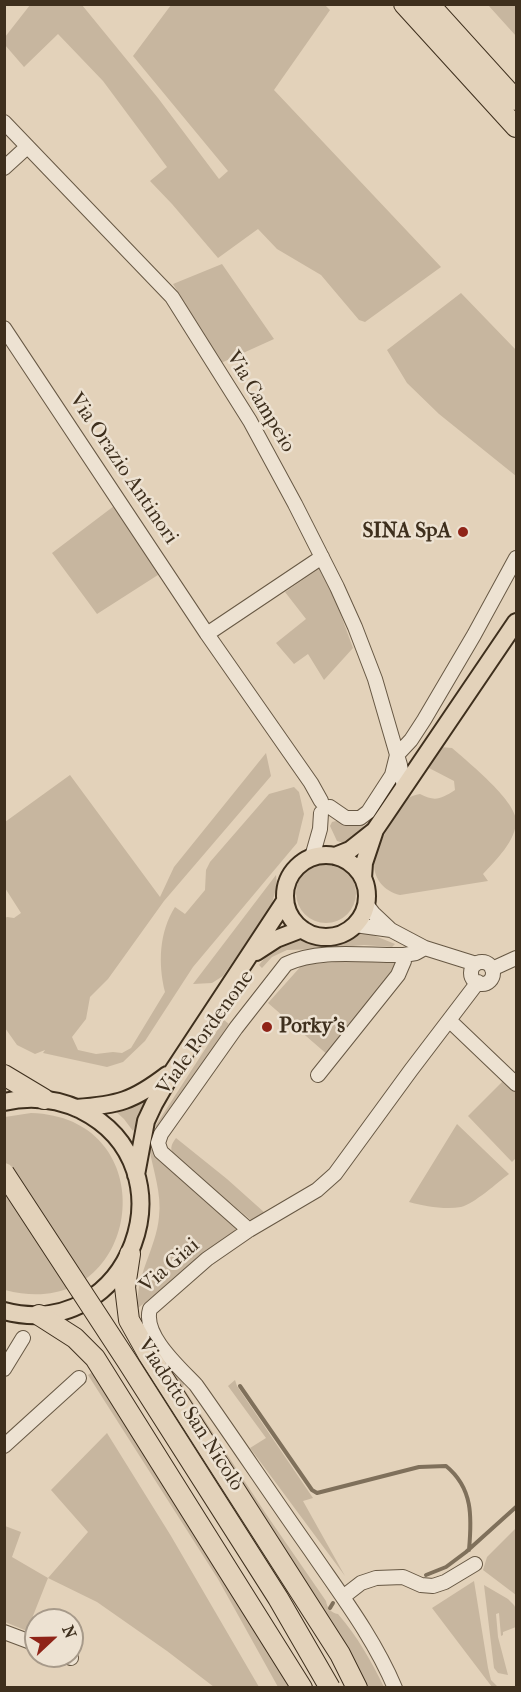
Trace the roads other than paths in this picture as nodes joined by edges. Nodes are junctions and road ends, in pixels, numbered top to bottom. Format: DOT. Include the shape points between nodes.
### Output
graph roads {
  1 [pos="404,4"];
  2 [pos="429,4"];
  3 [pos="516,100"];
  4 [pos="4,122"];
  5 [pos="516,127"];
  6 [pos="27,147"];
  7 [pos="4,168"];
  8 [pos="4,328"];
  9 [pos="322,556"];
  10 [pos="516,558"];
  11 [pos="516,622"];
  12 [pos="207,634"];
  13 [pos="405,763"];
  14 [pos="324,807"];
  15 [pos="375,830"];
  16 [pos="335,856"];
  17 [pos="312,857"];
  18 [pos="363,878"];
  19 [pos="285,901"];
  20 [pos="366,904"];
  21 [pos="355,925"];
  22 [pos="302,929"];
  23 [pos="391,930"];
  24 [pos="425,948"];
  25 [pos="404,955"];
  26 [pos="250,956"];
  27 [pos="516,958"];
  28 [pos="476,964"];
  29 [pos="492,969"];
  30 [pos="478,982"];
  31 [pos="450,1021"];
  32 [pos="173,1071"];
  33 [pos="4,1075"];
  34 [pos="318,1075"];
  35 [pos="516,1084"];
  36 [pos="44,1099"];
  37 [pos="4,1102"];
  38 [pos="76,1108"];
  39 [pos="4,1173"];
  40 [pos="136,1176"];
  41 [pos="249,1230"];
  42 [pos="130,1254"];
  43 [pos="4,1311"];
  44 [pos="39,1315"];
  45 [pos="23,1338"];
  46 [pos="4,1369"];
  47 [pos="79,1378"];
  48 [pos="4,1446"];
  49 [pos="475,1564"];
  50 [pos="343,1597"];
  51 [pos="4,1632"];
  52 [pos="24,1640"];
  53 [pos="302,1688"];
  54 [pos="330,1688"];
  55 [pos="357,1688"];
  56 [pos="394,1688"];
  1 -- 5 [label="highway"];
  2 -- 3 [label="highway"];
  4 -- 6 [label="street, Via Campeio"];
  6 -- 7 [label="street"];
  6 -- 9 [label="street, Via Campeio" via="172,297 250,421"];
  8 -- 12 [label="street, Via Orazio Antinori"];
  9 -- 12 [label="street"];
  9 -- 13 [label="street, Via Campeio" via="355,627"];
  10 -- 13 [label="street" via="411,740"];
  11 -- 13 [label="main road"];
  12 -- 14 [label="street, Via Orazio Antinori"];
  13 -- 14 [label="street" via="364,816 346,818"];
  13 -- 15 [label="main road" via="404,787"];
  14 -- 17 [label="street"];
  15 -- 16 [label="main road"];
  15 -- 18 [label="main road"];
  16 -- 17 [label="main road"];
  16 -- 18 [label="main road" via="351,863"];
  17 -- 19 [label="main road, Viale Pordenone" via="291,874"];
  18 -- 20 [label="main road"];
  19 -- 22 [label="main road" via="292,919"];
  19 -- 26 [label="main road, Viale Pordenone"];
  20 -- 21 [label="main road"];
  20 -- 23 [label="street"];
  21 -- 22 [label="main road" via="329,937"];
  21 -- 23 [label="street"];
  22 -- 26 [label="main road, Viale Pordenone" via="276,939"];
  23 -- 24 [label="street"];
  24 -- 25 [label="street, Viale Pordenone"];
  24 -- 28 [label="street"];
  25 -- 34 [label="street" via="398,975"];
  25 -- 41 [label="street, Viale Pordenone" via="324,955 297,958 286,964 161,1134 161,1152"];
  26 -- 32 [label="main road, Viale Pordenone"];
  27 -- 29 [label="street"];
  28 -- 29 [label="street" via="485,962"];
  28 -- 30 [label="street" via="472,974"];
  29 -- 30 [label="street" via="491,979"];
  30 -- 31 [label="street, Via Giai"];
  31 -- 35 [label="street"];
  31 -- 41 [label="street, Via Giai" via="335,1174 299,1202"];
  32 -- 38 [label="main road, Viale Pordenone" via="123,1102"];
  32 -- 40 [label="main road, Viale Pordenone" via="146,1121"];
  33 -- 36 [label="highway"];
  36 -- 37 [label="main road, Viale Pordenone"];
  36 -- 38 [label="main road, Viale Pordenone"];
  38 -- 40 [label="main road, Viale Pordenone" via="113,1135"];
  39 -- 54 [label="highway, Viadotto San Nicolò, bridge" via="278,1598"];
  40 -- 42 [label="main road, Viale Pordenone" via="140,1212"];
  41 -- 50 [label="street, Via Giai" via="207,1259 150,1309 149,1322 162,1348 196,1385"];
  42 -- 44 [label="main road, Viale Pordenone" via="93,1297 68,1309"];
  42 -- 55 [label="highway" via="125,1287 129,1320 340,1654"];
  43 -- 44 [label="main road, Viale Pordenone"];
  44 -- 53 [label="highway" via="75,1338 95,1358"];
  45 -- 46 [label="street"];
  47 -- 48 [label="street"];
  49 -- 50 [label="street" via="433,1586 403,1577 376,1578 361,1583"];
  50 -- 56 [label="street, Via Giai"];
  51 -- 52 [label="street"];
}
